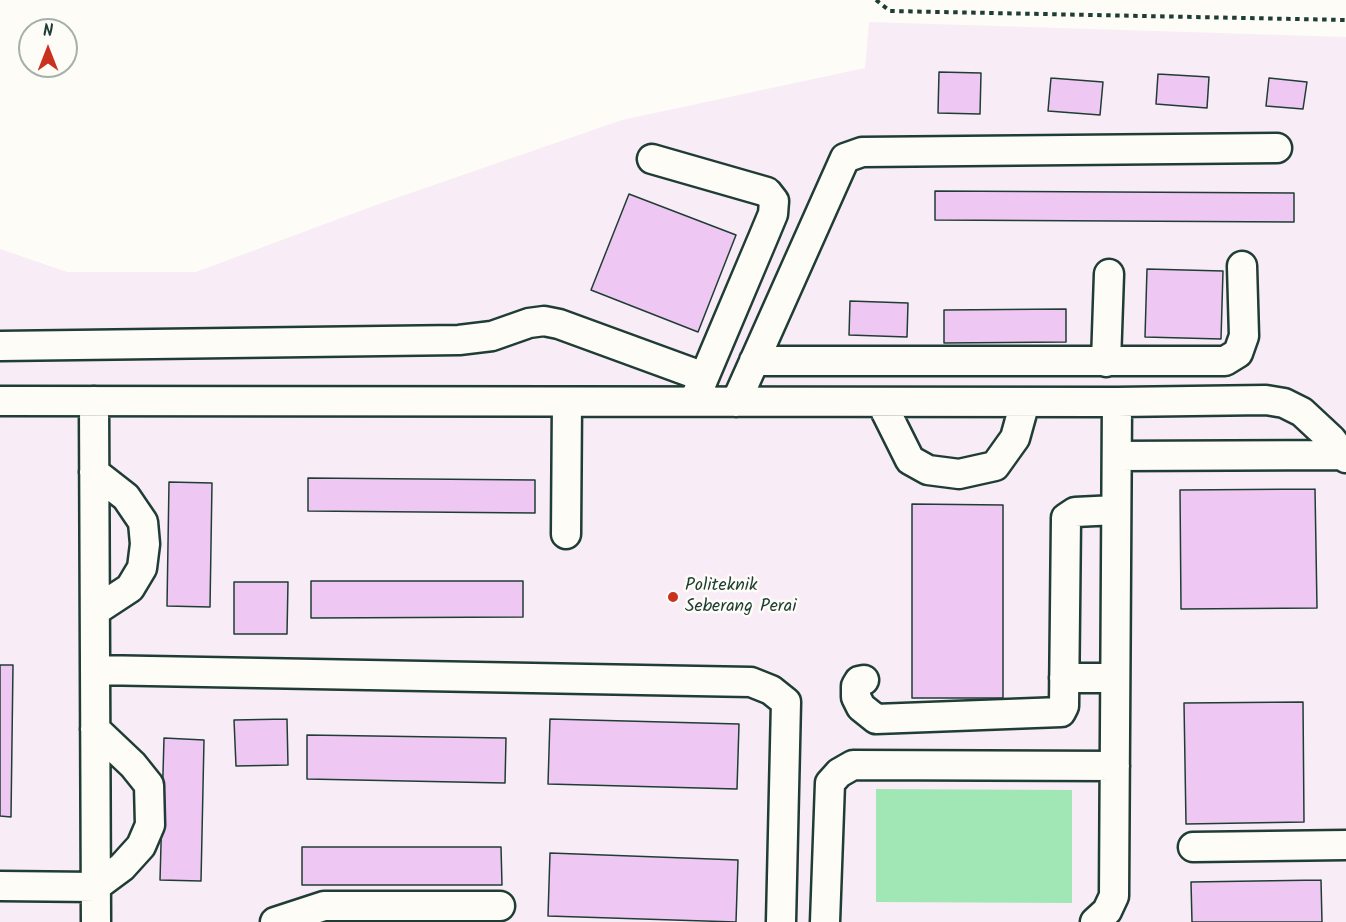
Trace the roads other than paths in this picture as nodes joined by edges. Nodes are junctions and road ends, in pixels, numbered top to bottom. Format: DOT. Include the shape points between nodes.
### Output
graph roads {
  1 [pos="1277,148"];
  2 [pos="652,159"];
  3 [pos="1242,266"];
  4 [pos="1109,274"];
  5 [pos="0,346"];
  6 [pos="754,362"];
  7 [pos="1106,362"];
  8 [pos="699,389"];
  9 [pos="0,401"];
  10 [pos="94,401"];
  11 [pos="567,402"];
  12 [pos="736,402"];
  13 [pos="881,402"];
  14 [pos="1025,402"];
  15 [pos="1117,402"];
  16 [pos="1117,456"];
  17 [pos="1346,457"];
  18 [pos="94,472"];
  19 [pos="1116,510"];
  20 [pos="566,534"];
  21 [pos="95,611"];
  22 [pos="95,670"];
  23 [pos="1064,678"];
  24 [pos="1115,678"];
  25 [pos="864,680"];
  26 [pos="95,729"];
  27 [pos="1115,766"];
  28 [pos="1346,844"];
  29 [pos="1193,847"];
  30 [pos="0,886"];
  31 [pos="95,887"];
  32 [pos="500,906"];
  33 [pos="96,922"];
  34 [pos="275,922"];
  35 [pos="781,922"];
  36 [pos="825,922"];
  37 [pos="1095,922"];
  1 -- 6 [label="street" via="862,152 845,158"];
  2 -- 8 [label="street" via="767,192 774,201 773,214"];
  3 -- 7 [label="street" via="1244,336 1238,353 1226,361"];
  4 -- 7 [label="street"];
  5 -- 8 [label="street" via="459,340 492,336 544,321 559,324"];
  6 -- 7 [label="street"];
  6 -- 12 [label="street"];
  8 -- 11 [label="street"];
  8 -- 12 [label="street"];
  9 -- 10 [label="street"];
  10 -- 11 [label="street"];
  10 -- 18 [label="street"];
  11 -- 20 [label="street"];
  12 -- 13 [label="street"];
  13 -- 14 [label="street"];
  13 -- 14 [label="street" via="910,460 928,470 959,474 995,466 1015,438"];
  14 -- 15 [label="street"];
  15 -- 16 [label="street"];
  15 -- 17 [label="street" via="1284,403 1302,412"];
  16 -- 17 [label="street"];
  16 -- 19 [label="street"];
  18 -- 21 [label="street"];
  18 -- 21 [label="street" via="126,496 143,522 145,544 142,568 130,588"];
  19 -- 23 [label="street" via="1075,512 1066,518"];
  19 -- 24 [label="street"];
  21 -- 22 [label="street"];
  22 -- 26 [label="street"];
  22 -- 35 [label="street" via="751,682 786,702"];
  23 -- 24 [label="street"];
  23 -- 25 [label="street" via="1064,706 1056,715 876,719 861,707 856,697 856,686"];
  24 -- 27 [label="street"];
  26 -- 31 [label="street"];
  26 -- 31 [label="street" via="149,785 150,825 141,846 122,867"];
  27 -- 36 [label="street" via="854,765 830,783"];
  27 -- 37 [label="street" via="1114,896 1107,911"];
  28 -- 29 [label="street"];
  30 -- 31 [label="street"];
  31 -- 33 [label="street"];
  32 -- 34 [label="street" via="324,906"];
}
